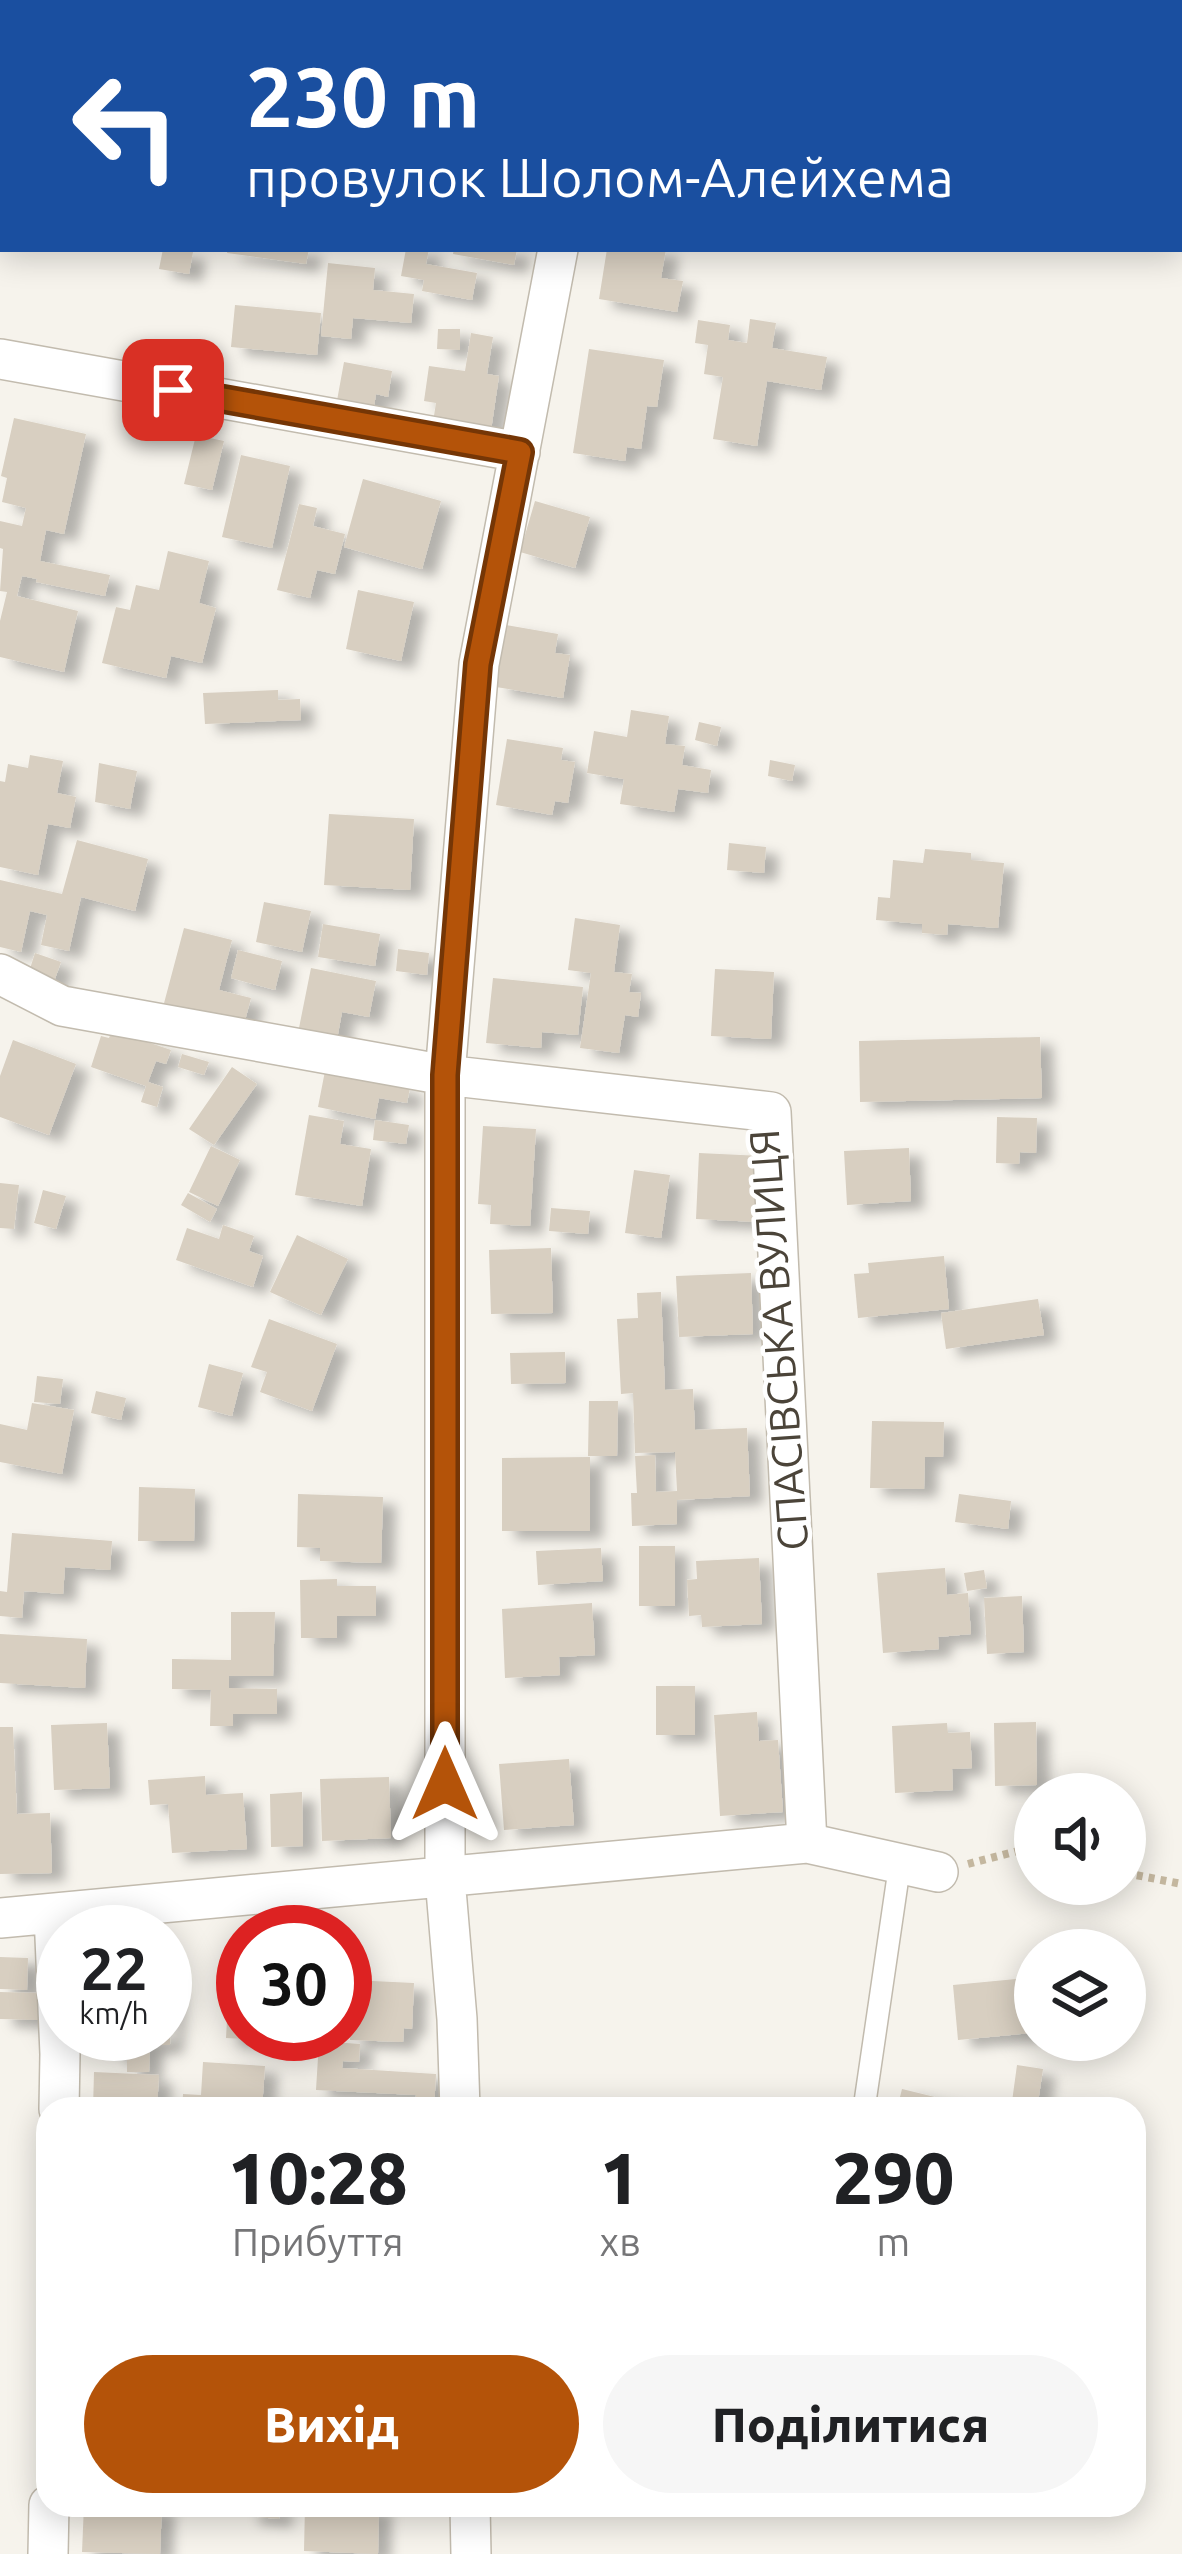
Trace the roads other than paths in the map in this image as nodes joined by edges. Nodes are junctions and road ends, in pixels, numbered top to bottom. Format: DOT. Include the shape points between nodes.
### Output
graph roads {
  1 [pos="557,252"];
  2 [pos="0,359"];
  3 [pos="520,452"];
  4 [pos="0,974"];
  5 [pos="445,1075"];
  6 [pos="807,1843"];
  7 [pos="919,1868"];
  8 [pos="445,1878"];
  9 [pos="152,1905"];
  10 [pos="36,1915"];
  11 [pos="0,1918"];
  12 [pos="60,2061"];
  13 [pos="59,2097"];
  14 [pos="460,2097"];
  15 [pos="866,2097"];
  16 [pos="49,2517"];
  17 [pos="470,2517"];
  18 [pos="48,2554"];
  19 [pos="471,2554"];
  1 -- 3 [label="street"];
  2 -- 3 [label="street"];
  3 -- 5 [label="street" via="478,664"];
  4 -- 5 [label="street, СПАСІВСЬКА ВУЛИЦЯ" via="62,1006"];
  5 -- 6 [label="street, СПАСІВСЬКА ВУЛИЦЯ" via="771,1112"];
  5 -- 8 [label="street"];
  6 -- 7 [label="street"];
  6 -- 8 [label="street"];
  7 -- 15 [label="lane"];
  8 -- 9 [label="street"];
  8 -- 14 [label="street"];
  10 -- 11 [label="street"];
  12 -- 13 [label="street"];
  16 -- 18 [label="street"];
  17 -- 19 [label="street"];
}
